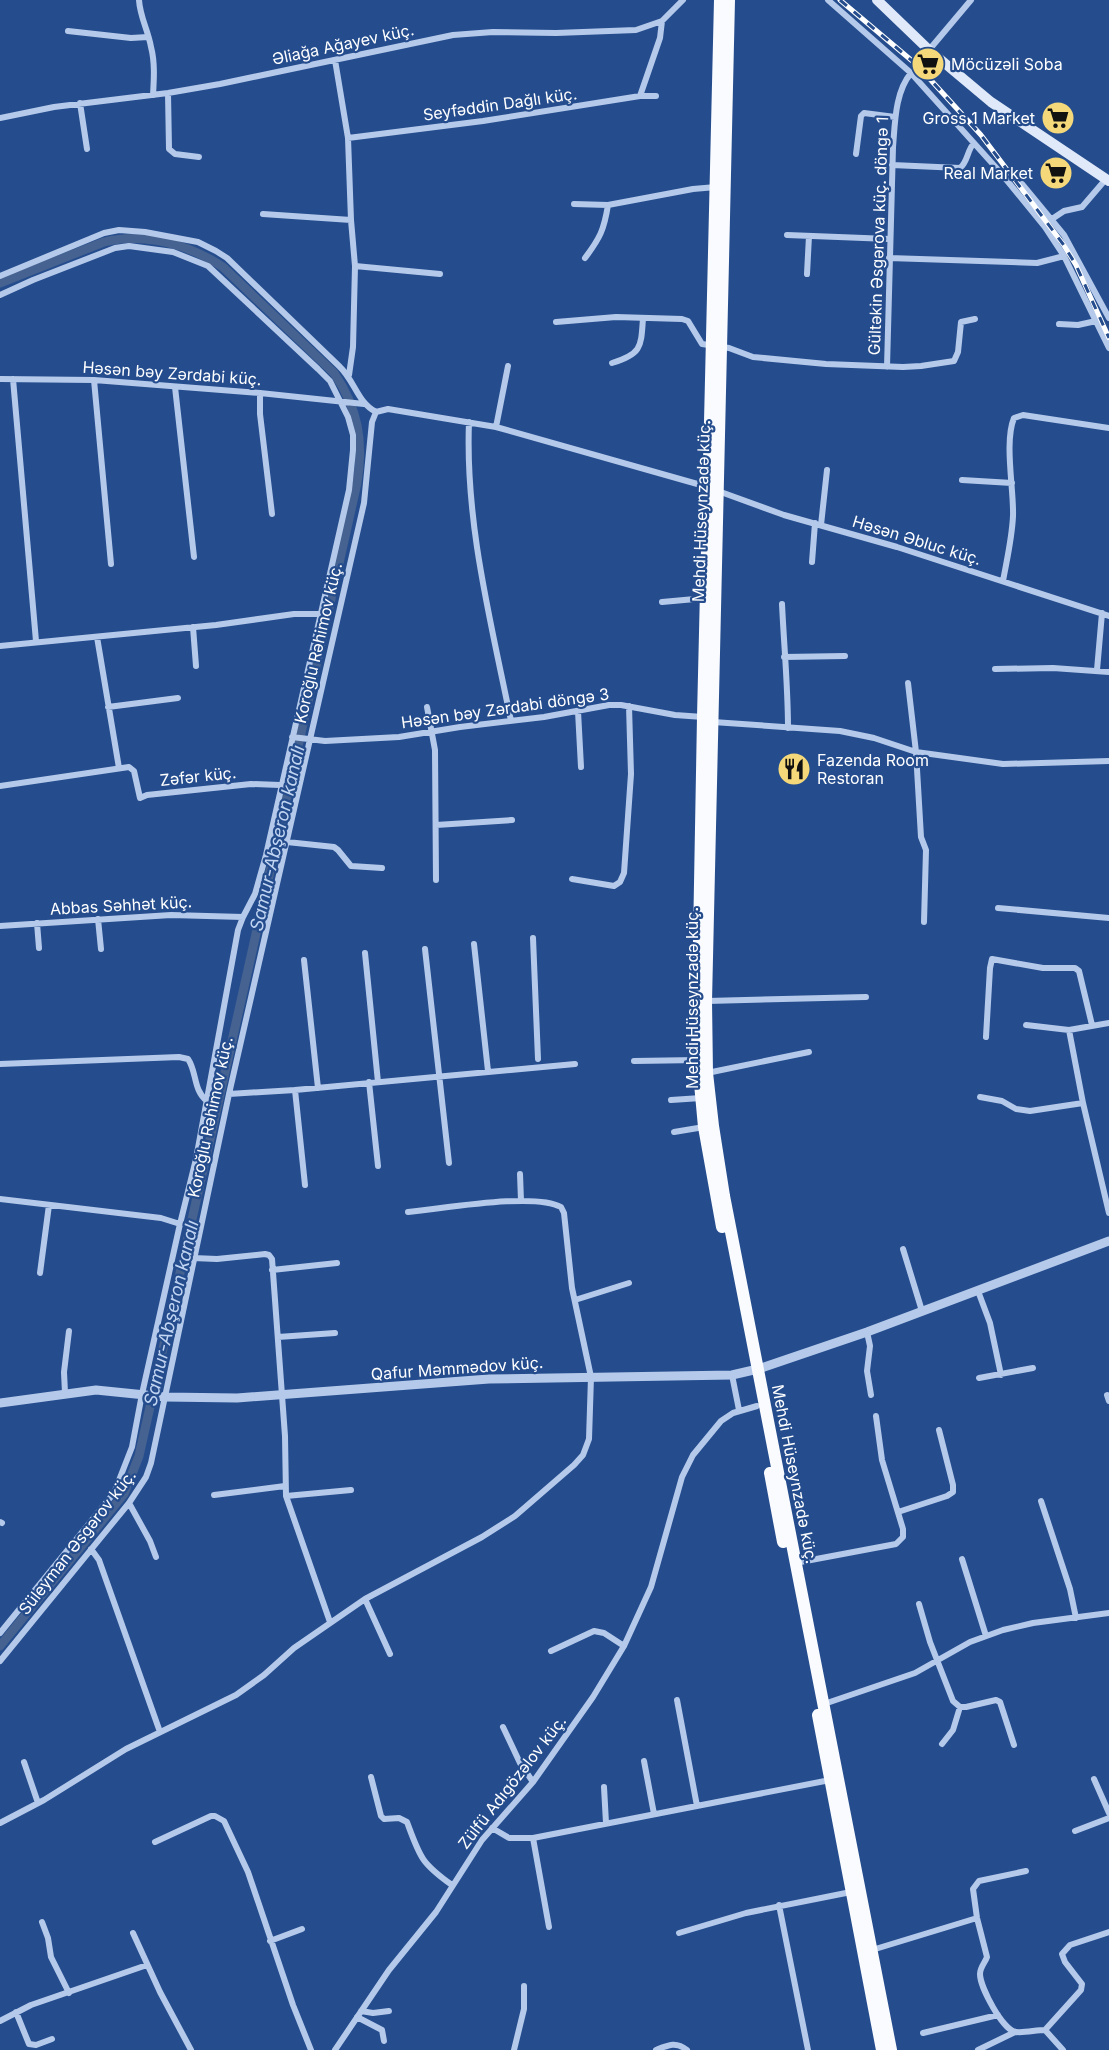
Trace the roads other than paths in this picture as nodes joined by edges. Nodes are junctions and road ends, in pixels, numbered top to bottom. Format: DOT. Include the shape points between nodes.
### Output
graph roads {
  1 [pos="140,0"];
  2 [pos="683,0"];
  3 [pos="720,0"];
  4 [pos="729,0"];
  5 [pos="828,0"];
  6 [pos="877,0"];
  7 [pos="971,0"];
  8 [pos="662,21"];
  9 [pos="68,31"];
  10 [pos="148,37"];
  11 [pos="929,50"];
  12 [pos="335,60"];
  13 [pos="911,73"];
  14 [pos="168,93"];
  15 [pos="153,95"];
  16 [pos="640,96"];
  17 [pos="656,96"];
  18 [pos="80,103"];
  19 [pos="0,117"];
  20 [pos="896,117"];
  21 [pos="348,138"];
  22 [pos="974,142"];
  23 [pos="87,149"];
  24 [pos="856,154"];
  25 [pos="199,157"];
  26 [pos="892,165"];
  27 [pos="1108,180"];
  28 [pos="1022,184"];
  29 [pos="716,187"];
  30 [pos="574,204"];
  31 [pos="608,205"];
  32 [pos="263,214"];
  33 [pos="1052,219"];
  34 [pos="351,220"];
  35 [pos="786,235"];
  36 [pos="809,236"];
  37 [pos="889,238"];
  38 [pos="1064,256"];
  39 [pos="585,258"];
  40 [pos="889,258"];
  41 [pos="355,266"];
  42 [pos="440,274"];
  43 [pos="807,274"];
  44 [pos="0,276"];
  45 [pos="0,296"];
  46 [pos="643,318"];
  47 [pos="1109,318"];
  48 [pos="975,319"];
  49 [pos="1096,321"];
  50 [pos="556,322"];
  51 [pos="1059,324"];
  52 [pos="717,347"];
  53 [pos="1109,348"];
  54 [pos="612,363"];
  55 [pos="508,366"];
  56 [pos="887,367"];
  57 [pos="349,375"];
  58 [pos="13,379"];
  59 [pos="0,380"];
  60 [pos="94,380"];
  61 [pos="175,387"];
  62 [pos="260,393"];
  63 [pos="342,402"];
  64 [pos="364,404"];
  65 [pos="376,412"];
  66 [pos="469,422"];
  67 [pos="496,427"];
  68 [pos="1109,428"];
  69 [pos="828,470"];
  70 [pos="962,480"];
  71 [pos="1012,483"];
  72 [pos="713,489"];
  73 [pos="272,514"];
  74 [pos="818,524"];
  75 [pos="194,557"];
  76 [pos="812,562"];
  77 [pos="111,564"];
  78 [pos="1003,581"];
  79 [pos="706,598"];
  80 [pos="662,602"];
  81 [pos="782,604"];
  82 [pos="1106,614"];
  83 [pos="319,615"];
  84 [pos="193,627"];
  85 [pos="98,637"];
  86 [pos="36,641"];
  87 [pos="0,646"];
  88 [pos="845,656"];
  89 [pos="784,657"];
  90 [pos="196,666"];
  91 [pos="995,669"];
  92 [pos="1096,670"];
  93 [pos="1109,672"];
  94 [pos="908,682"];
  95 [pos="178,698"];
  96 [pos="629,706"];
  97 [pos="427,707"];
  98 [pos="108,708"];
  99 [pos="578,711"];
  100 [pos="707,720"];
  101 [pos="511,721"];
  102 [pos="788,728"];
  103 [pos="433,732"];
  104 [pos="291,737"];
  105 [pos="310,741"];
  106 [pos="916,752"];
  107 [pos="1109,761"];
  108 [pos="581,767"];
  109 [pos="119,768"];
  110 [pos="280,785"];
  111 [pos="0,786"];
  112 [pos="512,820"];
  113 [pos="436,825"];
  114 [pos="287,842"];
  115 [pos="382,868"];
  116 [pos="572,879"];
  117 [pos="436,880"];
  118 [pos="998,908"];
  119 [pos="243,917"];
  120 [pos="1109,918"];
  121 [pos="98,919"];
  122 [pos="924,922"];
  123 [pos="37,923"];
  124 [pos="0,926"];
  125 [pos="532,938"];
  126 [pos="474,944"];
  127 [pos="39,948"];
  128 [pos="101,949"];
  129 [pos="425,949"];
  130 [pos="365,953"];
  131 [pos="304,960"];
  132 [pos="866,997"];
  133 [pos="706,1001"];
  134 [pos="1109,1023"];
  135 [pos="1026,1025"];
  136 [pos="1092,1025"];
  137 [pos="1069,1030"];
  138 [pos="986,1037"];
  139 [pos="809,1052"];
  140 [pos="538,1059"];
  141 [pos="698,1060"];
  142 [pos="634,1061"];
  143 [pos="0,1064"];
  144 [pos="575,1064"];
  145 [pos="488,1071"];
  146 [pos="707,1073"];
  147 [pos="440,1076"];
  148 [pos="378,1082"];
  149 [pos="369,1083"];
  150 [pos="318,1088"];
  151 [pos="294,1090"];
  152 [pos="229,1094"];
  153 [pos="980,1096"];
  154 [pos="701,1098"];
  155 [pos="671,1100"];
  156 [pos="207,1101"];
  157 [pos="1083,1103"];
  158 [pos="704,1127"];
  159 [pos="675,1132"];
  160 [pos="450,1163"];
  161 [pos="378,1166"];
  162 [pos="520,1173"];
  163 [pos="305,1185"];
  164 [pos="0,1199"];
  165 [pos="521,1201"];
  166 [pos="49,1205"];
  167 [pos="408,1212"];
  168 [pos="1109,1213"];
  169 [pos="180,1224"];
  170 [pos="1109,1241"];
  171 [pos="903,1249"];
  172 [pos="193,1258"];
  173 [pos="337,1263"];
  174 [pos="272,1270"];
  175 [pos="40,1273"];
  176 [pos="629,1282"];
  177 [pos="978,1291"];
  178 [pos="575,1300"];
  179 [pos="922,1311"];
  180 [pos="69,1331"];
  181 [pos="867,1332"];
  182 [pos="335,1333"];
  183 [pos="278,1337"];
  184 [pos="1033,1368"];
  185 [pos="754,1370"];
  186 [pos="732,1375"];
  187 [pos="1001,1375"];
  188 [pos="591,1377"];
  189 [pos="979,1378"];
  190 [pos="65,1393"];
  191 [pos="142,1394"];
  192 [pos="282,1395"];
  193 [pos="871,1395"];
  194 [pos="165,1397"];
  195 [pos="0,1403"];
  196 [pos="757,1406"];
  197 [pos="739,1410"];
  198 [pos="876,1416"];
  199 [pos="939,1430"];
  200 [pos="285,1486"];
  201 [pos="351,1490"];
  202 [pos="214,1495"];
  203 [pos="286,1496"];
  204 [pos="1041,1501"];
  205 [pos="129,1503"];
  206 [pos="898,1512"];
  207 [pos="91,1549"];
  208 [pos="156,1557"];
  209 [pos="962,1559"];
  210 [pos="795,1563"];
  211 [pos="365,1599"];
  212 [pos="920,1604"];
  213 [pos="1109,1613"];
  214 [pos="1076,1618"];
  215 [pos="330,1622"];
  216 [pos="0,1633"];
  217 [pos="986,1636"];
  218 [pos="624,1646"];
  219 [pos="551,1651"];
  220 [pos="390,1654"];
  221 [pos="937,1660"];
  222 [pos="0,1661"];
  223 [pos="677,1700"];
  224 [pos="824,1704"];
  225 [pos="960,1707"];
  226 [pos="503,1726"];
  227 [pos="160,1732"];
  228 [pos="942,1744"];
  229 [pos="1014,1745"];
  230 [pos="24,1761"];
  231 [pos="644,1761"];
  232 [pos="371,1777"];
  233 [pos="1094,1779"];
  234 [pos="830,1780"];
  235 [pos="533,1782"];
  236 [pos="604,1787"];
  237 [pos="38,1803"];
  238 [pos="698,1806"];
  239 [pos="1109,1812"];
  240 [pos="654,1814"];
  241 [pos="1109,1818"];
  242 [pos="0,1823"];
  243 [pos="606,1823"];
  244 [pos="492,1828"];
  245 [pos="1075,1830"];
  246 [pos="533,1838"];
  247 [pos="155,1842"];
  248 [pos="1026,1872"];
  249 [pos="452,1885"];
  250 [pos="852,1892"];
  251 [pos="778,1905"];
  252 [pos="977,1918"];
  253 [pos="42,1922"];
  254 [pos="549,1927"];
  255 [pos="302,1929"];
  256 [pos="1109,1932"];
  257 [pos="133,1933"];
  258 [pos="679,1933"];
  259 [pos="270,1941"];
  260 [pos="872,1950"];
  261 [pos="147,1965"];
  262 [pos="524,1986"];
  263 [pos="69,1993"];
  264 [pos="389,2011"];
  265 [pos="16,2012"];
  266 [pos="359,2014"];
  267 [pos="998,2015"];
  268 [pos="0,2021"];
  269 [pos="1045,2030"];
  270 [pos="923,2032"];
  271 [pos="1015,2032"];
  272 [pos="52,2039"];
  273 [pos="384,2041"];
  274 [pos="191,2050"];
  275 [pos="311,2050"];
  276 [pos="335,2050"];
  277 [pos="514,2050"];
  278 [pos="656,2050"];
  279 [pos="687,2050"];
  280 [pos="808,2050"];
  281 [pos="882,2050"];
  282 [pos="891,2050"];
  283 [pos="978,2050"];
  284 [pos="1063,2050"];
  1 -- 10 [label="street"];
  2 -- 8 [label="street, Əliağa Ağayev küç."];
  3 -- 29 [label="main road, Mehdi Hüseynzadə küç."];
  4 -- 52 [label="main road, Mehdi Hüseynzadə küç."];
  5 -- 13 [label="street"];
  6 -- 11 [label="main road"];
  7 -- 11 [label="street"];
  8 -- 12 [label="street, Əliağa Ağayev küç." via="619,32 461,34"];
  8 -- 16 [label="street"];
  9 -- 10 [label="street"];
  10 -- 15 [label="street" via="153,60"];
  11 -- 27 [label="main road" via="991,102"];
  12 -- 14 [label="street, Əliağa Ağayev küç."];
  12 -- 21 [label="street"];
  13 -- 20 [label="street, Gültəkin Əsgərova küç. döngə 1" via="902,87"];
  13 -- 22 [label="street"];
  14 -- 15 [label="street, Əliağa Ağayev küç."];
  14 -- 25 [label="street" via="169,149 175,154"];
  15 -- 18 [label="street, Əliağa Ağayev küç."];
  16 -- 17 [label="street, Seyfəddin Dağlı küç."];
  16 -- 21 [label="street, Seyfəddin Dağlı küç."];
  18 -- 19 [label="street, Əliağa Ağayev küç."];
  18 -- 23 [label="street"];
  20 -- 24 [label="street" via="864,113"];
  20 -- 26 [label="street, Gültəkin Əsgərova küç. döngə 1"];
  21 -- 34 [label="street"];
  22 -- 26 [label="street" via="960,168"];
  22 -- 38 [label="street" via="1045,227"];
  26 -- 37 [label="street, Gültəkin Əsgərova küç. döngə 1"];
  27 -- 33 [label="street" via="1082,207"];
  28 -- 33 [label="street"];
  29 -- 31 [label="street"];
  29 -- 52 [label="main road, Mehdi Hüseynzadə küç."];
  30 -- 31 [label="street"];
  31 -- 39 [label="street" via="600,238"];
  32 -- 34 [label="street"];
  33 -- 47 [label="street"];
  34 -- 41 [label="street"];
  35 -- 36 [label="street"];
  36 -- 37 [label="street"];
  36 -- 43 [label="street"];
  37 -- 40 [label="street, Gültəkin Əsgərova küç. döngə 1"];
  38 -- 40 [label="street" via="1037,263"];
  38 -- 49 [label="street"];
  40 -- 56 [label="street, Gültəkin Əsgərova küç. döngə 1"];
  41 -- 42 [label="street"];
  41 -- 57 [label="street"];
  44 -- 57 [label="street" via="119,230 198,242 227,258"];
  45 -- 63 [label="street, Koroğlu Rəhimov küç." via="115,248 173,252 208,266 330,381"];
  46 -- 50 [label="street"];
  46 -- 52 [label="street" via="688,321 702,344"];
  46 -- 54 [label="street" via="639,350"];
  48 -- 56 [label="street" via="961,322 954,361"];
  49 -- 51 [label="street"];
  49 -- 53 [label="street"];
  52 -- 56 [label="street" via="759,358"];
  52 -- 72 [label="main road, Mehdi Hüseynzadə küç."];
  55 -- 67 [label="street"];
  57 -- 64 [label="street"];
  58 -- 59 [label="street, Həsən bəy Zərdabi küç."];
  58 -- 60 [label="street, Həsən bəy Zərdabi küç."];
  58 -- 86 [label="street"];
  60 -- 61 [label="street, Həsən bəy Zərdabi küç."];
  60 -- 77 [label="street"];
  61 -- 62 [label="street, Həsən bəy Zərdabi küç."];
  61 -- 75 [label="street"];
  62 -- 63 [label="street, Həsən bəy Zərdabi küç."];
  62 -- 73 [label="street"];
  63 -- 64 [label="street, Həsən bəy Zərdabi küç."];
  63 -- 83 [label="street, Koroğlu Rəhimov küç." via="353,435 351,475"];
  64 -- 65 [label="street"];
  65 -- 66 [label="street, Həsən Əbluc küç." via="388,409"];
  65 -- 105 [label="street, Koroğlu Rəhimov küç." via="364,503"];
  66 -- 67 [label="street, Həsən Əbluc küç."];
  66 -- 101 [label="street" via="473,531"];
  67 -- 72 [label="street, Həsən Əbluc küç."];
  68 -- 71 [label="street" via="1018,416 1012,423"];
  69 -- 74 [label="street"];
  70 -- 71 [label="street"];
  71 -- 78 [label="street" via="1012,534"];
  72 -- 74 [label="street, Həsən Əbluc küç."];
  72 -- 79 [label="main road, Mehdi Hüseynzadə küç."];
  72 -- 100 [label="main road, Mehdi Hüseynzadə küç."];
  74 -- 76 [label="street"];
  74 -- 78 [label="street, Həsən Əbluc küç."];
  78 -- 82 [label="street, Həsən Əbluc küç."];
  79 -- 80 [label="street"];
  79 -- 100 [label="main road, Mehdi Hüseynzadə küç."];
  81 -- 89 [label="street"];
  82 -- 92 [label="street"];
  83 -- 84 [label="street" via="294,614"];
  83 -- 104 [label="street, Koroğlu Rəhimov küç."];
  84 -- 85 [label="street"];
  84 -- 90 [label="street"];
  85 -- 86 [label="street"];
  85 -- 98 [label="street"];
  86 -- 87 [label="street"];
  88 -- 89 [label="street"];
  89 -- 102 [label="street"];
  91 -- 92 [label="street"];
  92 -- 93 [label="street"];
  94 -- 106 [label="street"];
  95 -- 98 [label="street"];
  96 -- 99 [label="street, Həsən bəy Zərdabi döngə 3"];
  96 -- 100 [label="street, Həsən bəy Zərdabi döngə 3"];
  96 -- 116 [label="street" via="631,774 624,873 621,882 614,886"];
  97 -- 103 [label="street"];
  98 -- 109 [label="street"];
  99 -- 101 [label="street, Həsən bəy Zərdabi döngə 3"];
  99 -- 108 [label="street"];
  100 -- 102 [label="street, Həsən bəy Zərdabi döngə 3"];
  100 -- 133 [label="main road, Mehdi Hüseynzadə küç."];
  100 -- 141 [label="main road, Mehdi Hüseynzadə küç."];
  101 -- 103 [label="street, Həsən bəy Zərdabi döngə 3"];
  102 -- 106 [label="street, Həsən bəy Zərdabi döngə 3" via="840,731"];
  103 -- 105 [label="street, Həsən bəy Zərdabi döngə 3"];
  103 -- 113 [label="street"];
  104 -- 105 [label="street, Həsən bəy Zərdabi döngə 3"];
  104 -- 110 [label="street, Koroğlu Rəhimov küç."];
  105 -- 114 [label="street, Koroğlu Rəhimov küç."];
  106 -- 107 [label="street, Həsən bəy Zərdabi döngə 3" via="1003,764"];
  106 -- 122 [label="street" via="921,837 926,850"];
  109 -- 110 [label="street, Zəfər küç." via="134,771 140,798 251,784"];
  109 -- 111 [label="street"];
  110 -- 119 [label="street, Koroğlu Rəhimov küç." via="266,855 255,894"];
  112 -- 113 [label="street"];
  113 -- 117 [label="street"];
  114 -- 115 [label="street" via="334,847 351,867"];
  114 -- 152 [label="street, Koroğlu Rəhimov küç."];
  118 -- 120 [label="street"];
  119 -- 121 [label="street, Abbas Səhhət küç."];
  119 -- 156 [label="street, Koroğlu Rəhimov küç."];
  121 -- 123 [label="street, Abbas Səhhət küç."];
  121 -- 128 [label="street"];
  123 -- 124 [label="street, Abbas Səhhət küç."];
  123 -- 127 [label="street"];
  125 -- 140 [label="street"];
  126 -- 145 [label="street"];
  129 -- 147 [label="street"];
  130 -- 148 [label="street"];
  131 -- 150 [label="street"];
  132 -- 133 [label="street"];
  133 -- 146 [label="main road, Mehdi Hüseynzadə küç."];
  134 -- 136 [label="street"];
  135 -- 137 [label="street"];
  136 -- 137 [label="street"];
  136 -- 138 [label="street" via="1075,968 1043,968 992,959"];
  137 -- 157 [label="street"];
  139 -- 146 [label="street"];
  141 -- 142 [label="street"];
  141 -- 154 [label="main road, Mehdi Hüseynzadə küç."];
  143 -- 156 [label="street" via="179,1057 188,1059 193,1066 197,1088"];
  144 -- 145 [label="street"];
  145 -- 147 [label="street"];
  146 -- 185 [label="main road, Mehdi Hüseynzadə küç."];
  147 -- 148 [label="street"];
  147 -- 160 [label="street"];
  148 -- 149 [label="street"];
  149 -- 150 [label="street"];
  149 -- 161 [label="street"];
  150 -- 151 [label="street"];
  151 -- 152 [label="street"];
  151 -- 163 [label="street"];
  152 -- 172 [label="street, Koroğlu Rəhimov küç."];
  153 -- 157 [label="street" via="1030,1111"];
  154 -- 155 [label="street"];
  154 -- 158 [label="main road, Mehdi Hüseynzadə küç."];
  156 -- 169 [label="street, Koroğlu Rəhimov küç."];
  157 -- 168 [label="street"];
  158 -- 159 [label="street"];
  158 -- 185 [label="main road, Mehdi Hüseynzadə küç."];
  162 -- 165 [label="street"];
  164 -- 166 [label="street"];
  165 -- 167 [label="street"];
  165 -- 178 [label="street" via="544,1201 561,1207"];
  166 -- 169 [label="street" via="160,1218"];
  166 -- 175 [label="street"];
  169 -- 191 [label="street, Koroğlu Rəhimov küç."];
  170 -- 177 [label="street, Qafur Məmmədov küç."];
  171 -- 179 [label="street"];
  172 -- 174 [label="street" via="269,1255"];
  172 -- 194 [label="street, Koroğlu Rəhimov küç."];
  173 -- 174 [label="street"];
  174 -- 183 [label="street"];
  176 -- 178 [label="street"];
  177 -- 179 [label="street, Qafur Məmmədov küç."];
  177 -- 187 [label="street" via="990,1323"];
  178 -- 188 [label="street"];
  179 -- 181 [label="street, Qafur Məmmədov küç."];
  180 -- 190 [label="street"];
  181 -- 185 [label="street, Qafur Məmmədov küç."];
  181 -- 193 [label="street"];
  182 -- 183 [label="street"];
  183 -- 192 [label="street"];
  184 -- 187 [label="street"];
  185 -- 186 [label="street, Qafur Məmmədov küç."];
  185 -- 196 [label="main road, Mehdi Hüseynzadə küç."];
  185 -- 210 [label="main road, Mehdi Hüseynzadə küç."];
  186 -- 188 [label="street, Qafur Məmmədov küç."];
  186 -- 197 [label="street"];
  187 -- 189 [label="street"];
  188 -- 192 [label="street, Qafur Məmmədov küç." via="489,1379"];
  188 -- 211 [label="street" via="589,1440 574,1465 501,1526"];
  190 -- 191 [label="street" via="108,1389"];
  190 -- 195 [label="street"];
  191 -- 194 [label="street, Qafur Məmmədov küç."];
  191 -- 216 [label="street, Süleyman Əsgərov küç." via="132,1447 114,1493"];
  192 -- 194 [label="street, Qafur Məmmədov küç."];
  192 -- 200 [label="street"];
  194 -- 205 [label="street, Süleyman Əsgərov küç." via="151,1463"];
  196 -- 197 [label="street, Zülfü Adıgözəlov küç."];
  196 -- 234 [label="main road, Mehdi Hüseynzadə küç."];
  197 -- 218 [label="street, Zülfü Adıgözəlov küç." via="714,1428 686,1467 655,1577"];
  198 -- 206 [label="street" via="882,1460"];
  199 -- 206 [label="street" via="953,1492"];
  200 -- 202 [label="street"];
  200 -- 203 [label="street"];
  201 -- 203 [label="street"];
  203 -- 215 [label="street"];
  204 -- 214 [label="street"];
  205 -- 207 [label="street, Süleyman Əsgərov küç."];
  205 -- 208 [label="street"];
  206 -- 210 [label="street" via="903,1537 896,1544"];
  207 -- 222 [label="street, Süleyman Əsgərov küç."];
  207 -- 227 [label="street" via="99,1560"];
  209 -- 217 [label="street"];
  210 -- 224 [label="main road, Mehdi Hüseynzadə küç."];
  211 -- 215 [label="street"];
  211 -- 220 [label="street"];
  212 -- 221 [label="street"];
  213 -- 214 [label="street"];
  214 -- 217 [label="street" via="1020,1626"];
  215 -- 227 [label="street" via="236,1695"];
  217 -- 221 [label="street"];
  218 -- 219 [label="street" via="594,1631"];
  218 -- 235 [label="street, Zülfü Adıgözəlov küç." via="579,1719"];
  221 -- 224 [label="street" via="915,1673"];
  221 -- 225 [label="street" via="953,1701"];
  223 -- 238 [label="street"];
  224 -- 260 [label="main road, Mehdi Hüseynzadə küç."];
  225 -- 228 [label="street" via="953,1730"];
  225 -- 229 [label="street" via="1000,1702"];
  226 -- 235 [label="street"];
  227 -- 237 [label="street"];
  230 -- 237 [label="street"];
  231 -- 240 [label="street"];
  232 -- 249 [label="street" via="381,1816 407,1822 423,1860"];
  233 -- 239 [label="street"];
  234 -- 238 [label="street"];
  234 -- 250 [label="main road, Mehdi Hüseynzadə küç."];
  235 -- 244 [label="street, Zülfü Adıgözəlov küç."];
  236 -- 243 [label="street"];
  237 -- 242 [label="street"];
  238 -- 240 [label="street"];
  240 -- 243 [label="street"];
  241 -- 245 [label="street"];
  243 -- 246 [label="street"];
  244 -- 246 [label="street" via="509,1838"];
  244 -- 249 [label="street, Zülfü Adıgözəlov küç."];
  246 -- 254 [label="street"];
  247 -- 259 [label="street" via="211,1816 220,1818 248,1872"];
  248 -- 252 [label="street" via="979,1881 973,1889"];
  249 -- 266 [label="street, Zülfü Adıgözəlov küç."];
  250 -- 251 [label="street"];
  250 -- 281 [label="main road, Mehdi Hüseynzadə küç."];
  251 -- 258 [label="street"];
  251 -- 280 [label="street"];
  252 -- 260 [label="street"];
  252 -- 267 [label="street" via="987,1957 981,1967 981,1984"];
  253 -- 263 [label="street" via="51,1958"];
  255 -- 259 [label="street"];
  256 -- 269 [label="street" via="1064,1949 1065,1962 1082,1984 1081,1990"];
  257 -- 261 [label="street"];
  259 -- 275 [label="street"];
  260 -- 282 [label="main road, Mehdi Hüseynzadə küç."];
  261 -- 263 [label="street"];
  261 -- 274 [label="street"];
  262 -- 277 [label="street" via="524,2009"];
  263 -- 265 [label="street"];
  264 -- 266 [label="street"];
  265 -- 268 [label="street"];
  265 -- 272 [label="street" via="29,2044"];
  266 -- 273 [label="street" via="382,2030"];
  266 -- 276 [label="street, Zülfü Adıgözəlov küç."];
  267 -- 270 [label="street"];
  267 -- 271 [label="street"];
  269 -- 271 [label="street"];
  269 -- 284 [label="street"];
  271 -- 283 [label="street"];
  278 -- 279 [label="street" via="670,2044"];
}
